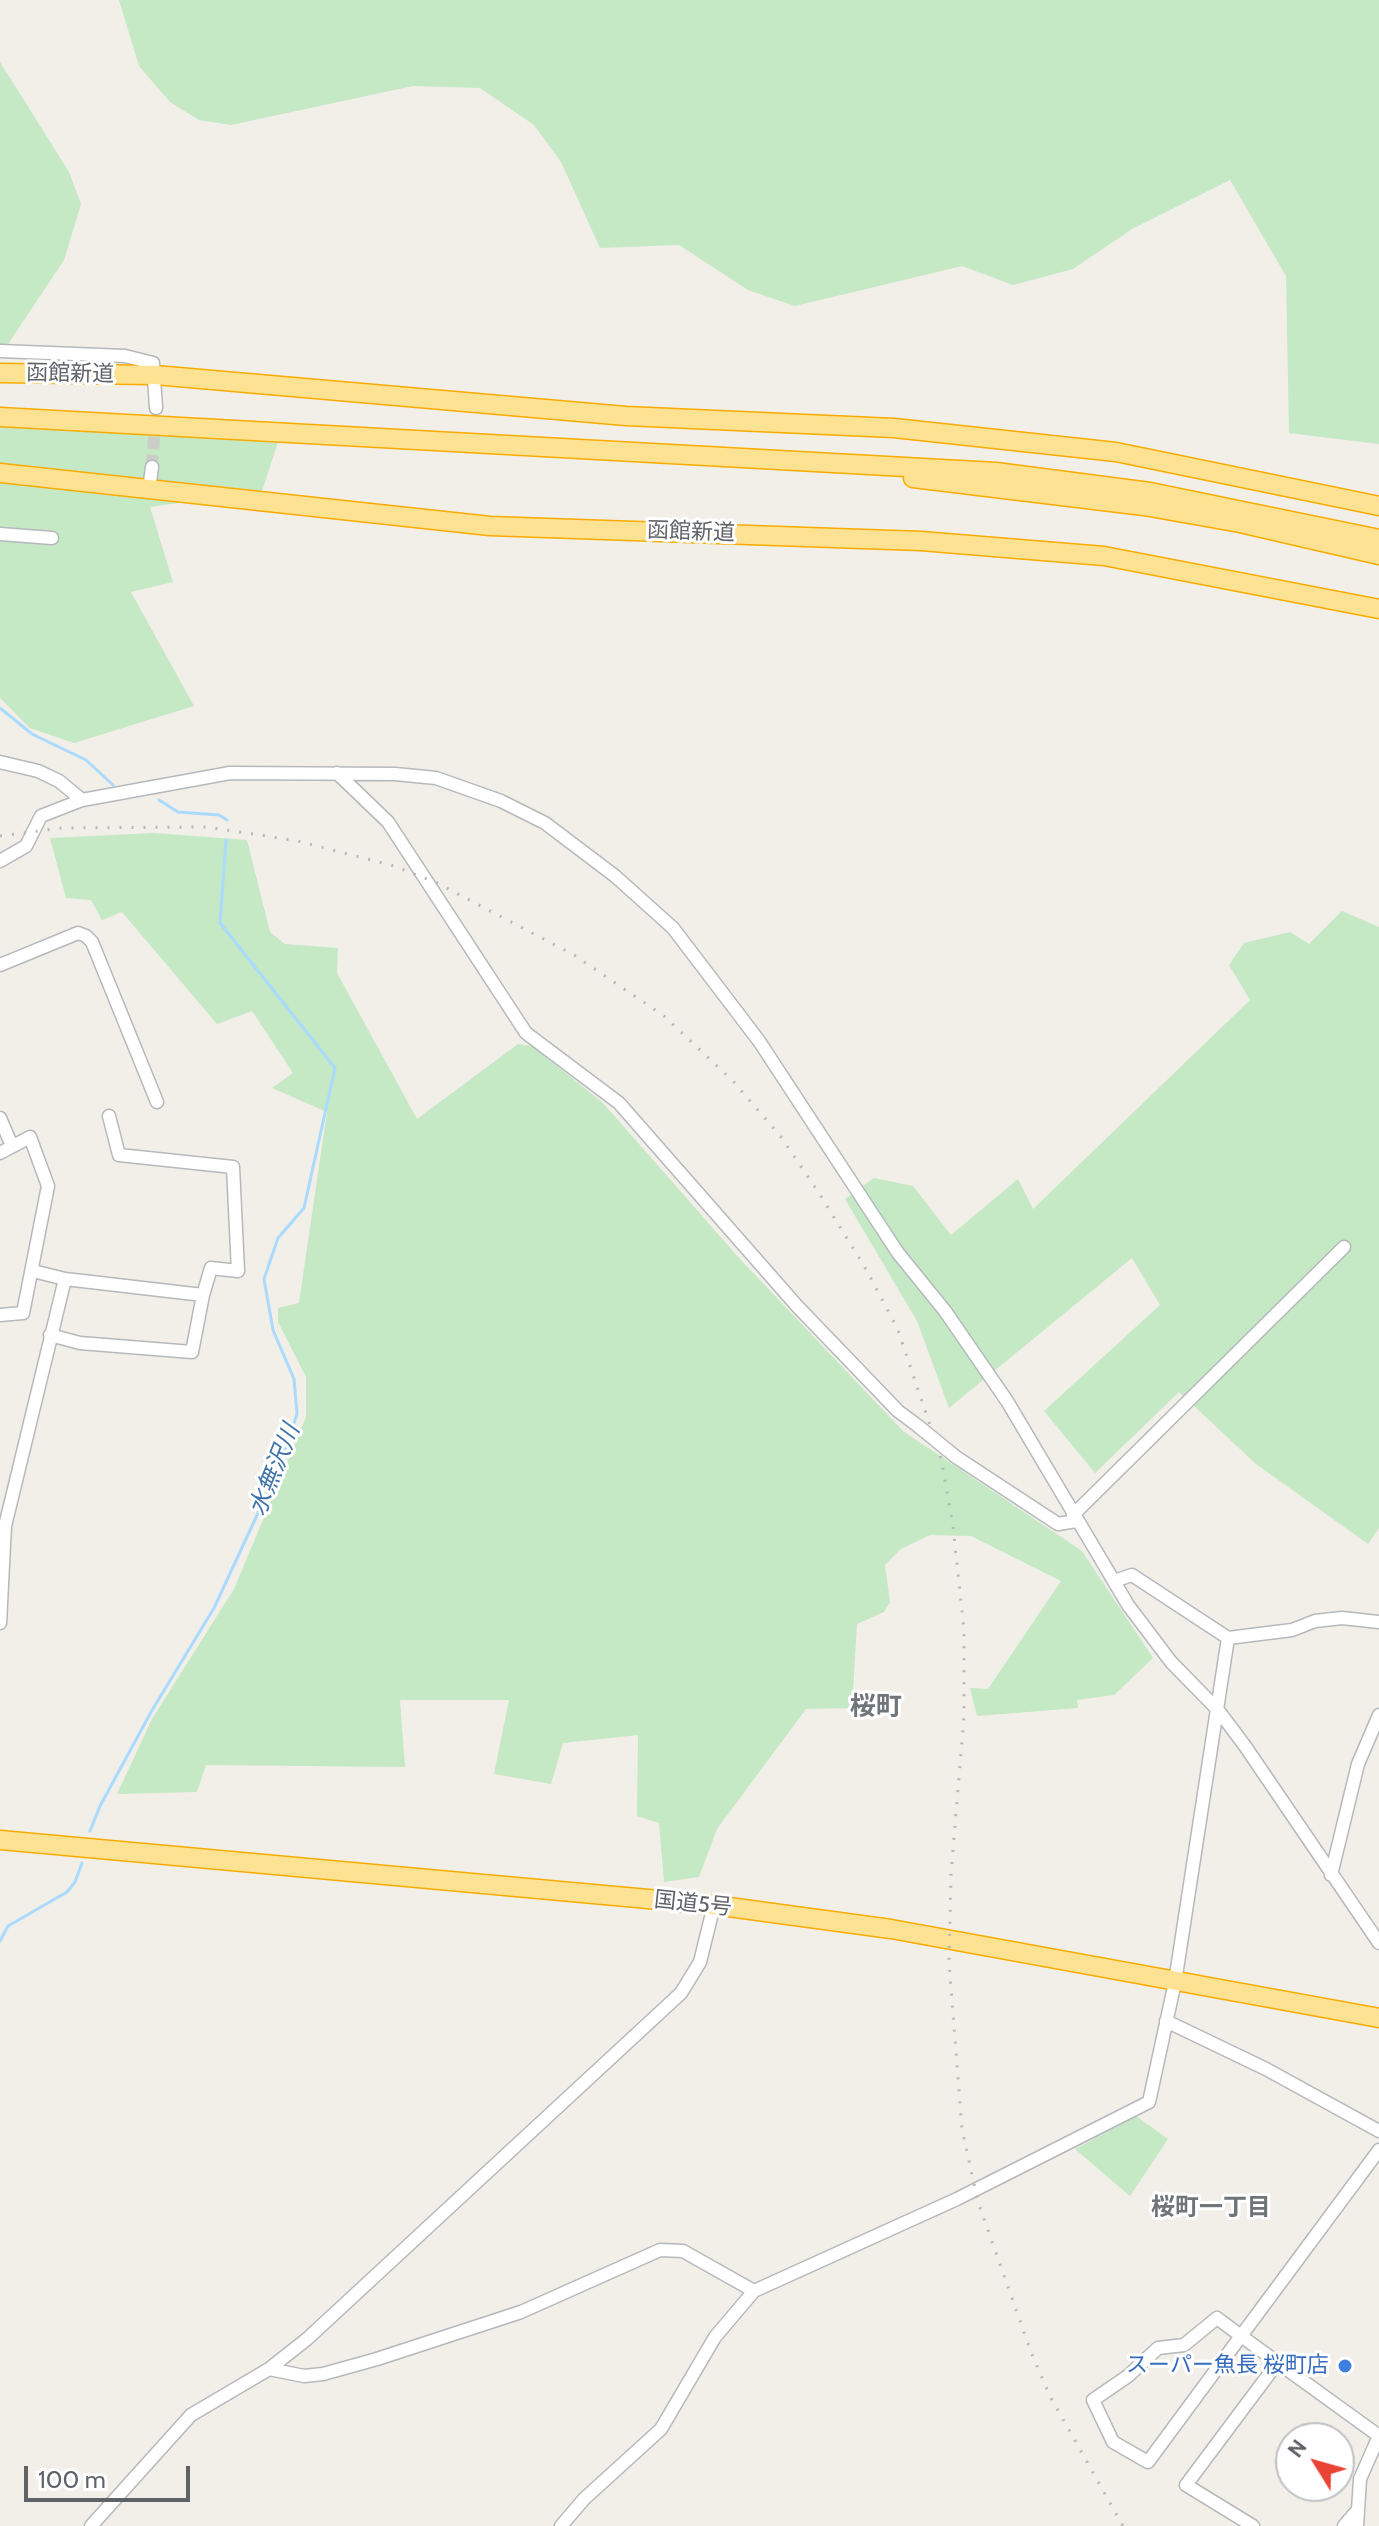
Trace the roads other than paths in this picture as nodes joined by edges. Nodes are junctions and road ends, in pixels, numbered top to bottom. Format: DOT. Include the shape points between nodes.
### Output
graph roads {
  1 [pos="0,351"];
  2 [pos="0,373"];
  3 [pos="155,375"];
  4 [pos="156,408"];
  5 [pos="0,417"];
  6 [pos="416,441"];
  7 [pos="152,467"];
  8 [pos="0,473"];
  9 [pos="149,490"];
  10 [pos="1379,506"];
  11 [pos="0,534"];
  12 [pos="52,538"];
  13 [pos="1379,539"];
  14 [pos="1379,555"];
  15 [pos="1379,609"];
  16 [pos="0,762"];
  17 [pos="337,773"];
  18 [pos="82,800"];
  19 [pos="0,861"];
  20 [pos="0,965"];
  21 [pos="157,1102"];
  22 [pos="109,1116"];
  23 [pos="0,1118"];
  24 [pos="6,1150"];
  25 [pos="1344,1247"];
  26 [pos="33,1271"];
  27 [pos="65,1279"];
  28 [pos="203,1295"];
  29 [pos="0,1315"];
  30 [pos="50,1335"];
  31 [pos="1075,1518"];
  32 [pos="1114,1581"];
  33 [pos="1379,1622"];
  34 [pos="0,1623"];
  35 [pos="1228,1638"];
  36 [pos="1218,1710"];
  37 [pos="1379,1715"];
  38 [pos="0,1840"];
  39 [pos="1331,1875"];
  40 [pos="714,1905"];
  41 [pos="1378,1938"];
  42 [pos="1175,1982"];
  43 [pos="1379,2018"];
  44 [pos="1166,2021"];
  45 [pos="1379,2131"];
  46 [pos="1379,2150"];
  47 [pos="754,2291"];
  48 [pos="1241,2336"];
  49 [pos="1278,2362"];
  50 [pos="269,2369"];
  51 [pos="1379,2436"];
  52 [pos="1356,2512"];
  53 [pos="91,2526"];
  54 [pos="561,2526"];
  55 [pos="1253,2526"];
  56 [pos="1344,2526"];
  57 [pos="1357,2526"];
  1 -- 3 [label="street" via="125,356 153,363"];
  2 -- 3 [label="highway, 函館新道"];
  3 -- 4 [label="street"];
  3 -- 10 [label="highway, 函館新道" via="626,416 910,429 1116,452"];
  5 -- 6 [label="highway, 函館新道"];
  6 -- 13 [label="highway, 函館新道" via="996,472 1150,492"];
  6 -- 14 [label="highway, 函館新道" via="1049,492 1240,523"];
  7 -- 9 [label="street"];
  8 -- 9 [label="highway, 函館新道"];
  9 -- 15 [label="highway, 函館新道" via="490,526 921,541 1104,556"];
  11 -- 12 [label="street"];
  16 -- 18 [label="street" via="38,771"];
  17 -- 18 [label="street" via="230,773"];
  17 -- 31 [label="street, bridge" via="388,822 526,1033 619,1103 797,1306 898,1411 956,1457 1058,1524"];
  17 -- 31 [label="street" via="436,778 501,801 545,823 673,928 759,1041 898,1253 1007,1401"];
  18 -- 19 [label="street" via="41,816 26,846"];
  20 -- 21 [label="street" via="78,933 86,936"];
  22 -- 28 [label="street" via="119,1155 233,1167 238,1271 211,1268"];
  23 -- 24 [label="street"];
  24 -- 26 [label="street" via="30,1137 48,1186"];
  25 -- 31 [label="street"];
  26 -- 27 [label="street"];
  26 -- 29 [label="street" via="23,1313"];
  27 -- 28 [label="street"];
  27 -- 30 [label="street"];
  28 -- 30 [label="street" via="192,1352 80,1343"];
  30 -- 34 [label="street" via="5,1526"];
  31 -- 32 [label="street"];
  32 -- 35 [label="street" via="1132,1575"];
  32 -- 36 [label="street" via="1171,1662"];
  33 -- 35 [label="street" via="1342,1618"];
  35 -- 36 [label="street"];
  36 -- 39 [label="street"];
  36 -- 42 [label="street"];
  37 -- 39 [label="street" via="1358,1764"];
  38 -- 40 [label="highway, 国道5号"];
  39 -- 41 [label="street"];
  40 -- 42 [label="highway, 国道5号" via="891,1929"];
  40 -- 50 [label="street" via="700,1962 681,1993"];
  42 -- 43 [label="highway, 国道5号"];
  42 -- 44 [label="street"];
  44 -- 45 [label="street"];
  44 -- 47 [label="street" via="1149,2102 944,2206"];
  46 -- 48 [label="street"];
  47 -- 50 [label="street" via="683,2251 660,2250 521,2312 377,2359 304,2376"];
  47 -- 54 [label="street" via="715,2337 661,2429"];
  48 -- 48 [label="street" via="1148,2462 1113,2442 1093,2400 1158,2348 1184,2345 1217,2318"];
  48 -- 49 [label="street"];
  49 -- 51 [label="street"];
  49 -- 55 [label="street" via="1186,2485"];
  50 -- 53 [label="street" via="191,2415"];
  51 -- 52 [label="street" via="1360,2479"];
  52 -- 56 [label="street"];
  52 -- 57 [label="street"];
}
